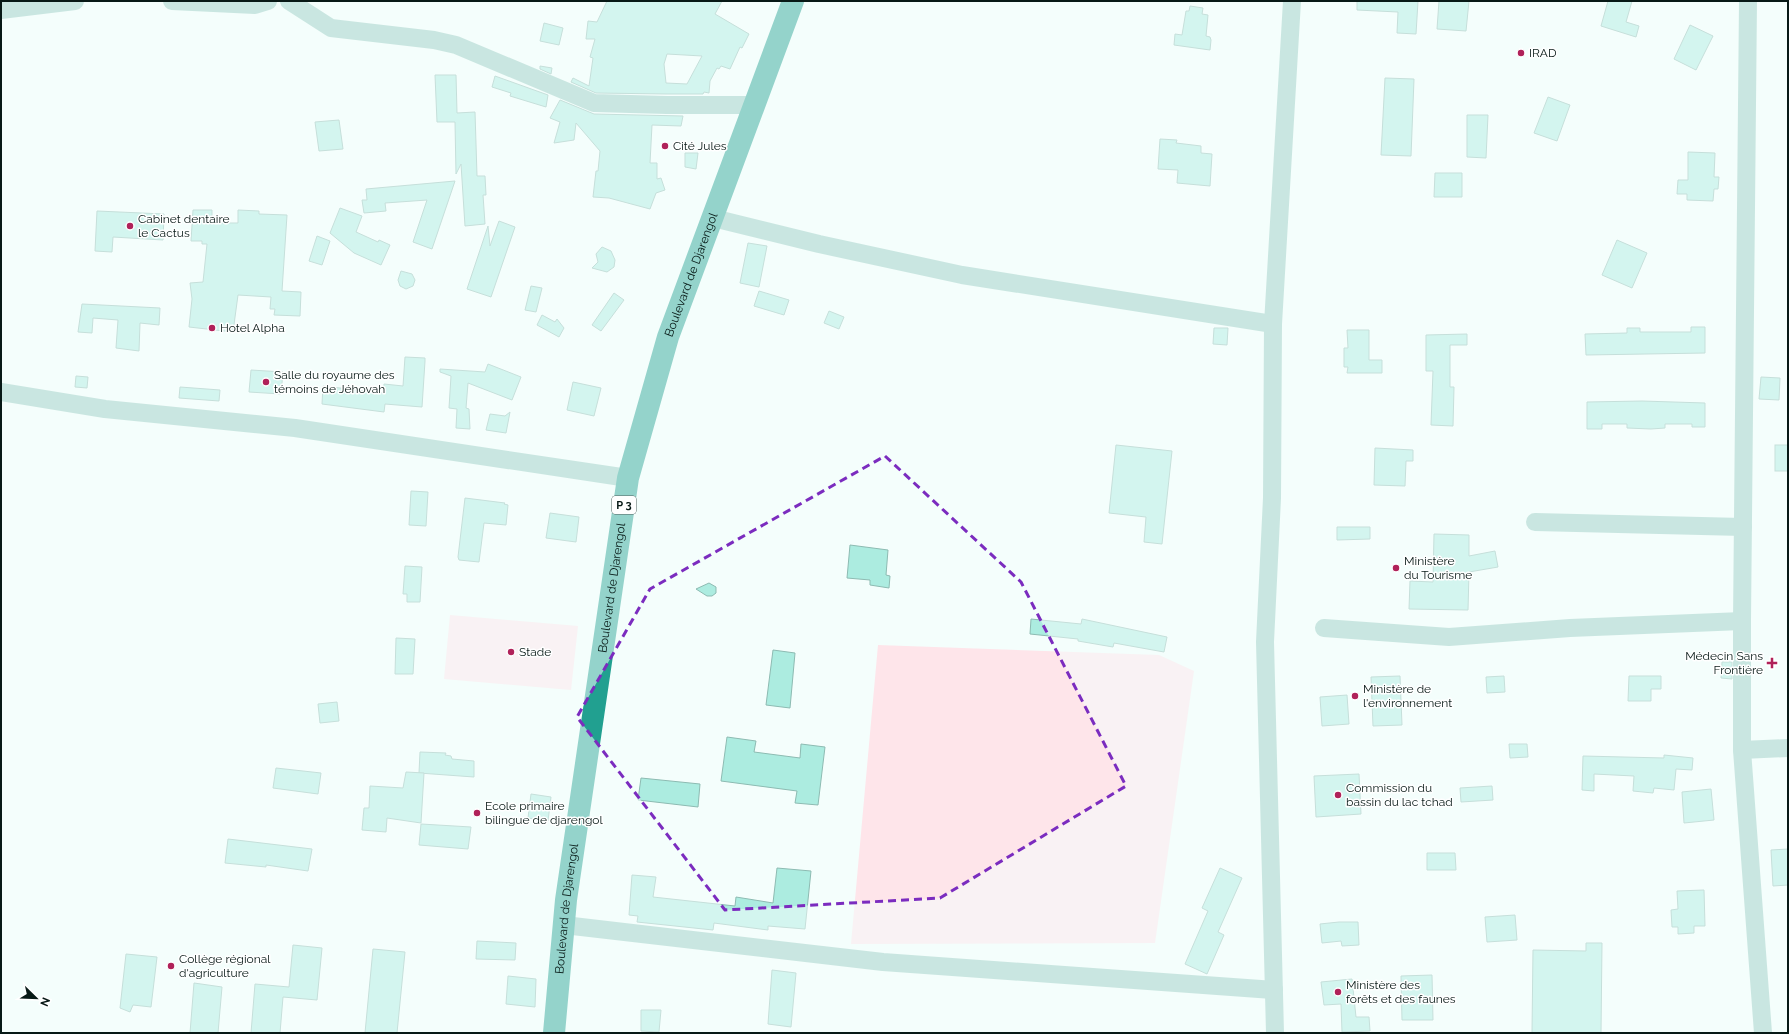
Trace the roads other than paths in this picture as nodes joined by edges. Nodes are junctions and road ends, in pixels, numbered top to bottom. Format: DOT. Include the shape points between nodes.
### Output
graph roads {
  1 [pos="75,1"];
  2 [pos="172,1"];
  3 [pos="268,1"];
  4 [pos="289,1"];
  5 [pos="794,1"];
  6 [pos="1292,1"];
  7 [pos="1748,1"];
  8 [pos="1,10"];
  9 [pos="754,105"];
  10 [pos="712,218"];
  11 [pos="1273,324"];
  12 [pos="1,392"];
  13 [pos="628,478"];
  14 [pos="1535,522"];
  15 [pos="1743,527"];
  16 [pos="1742,622"];
  17 [pos="1324,628"];
  18 [pos="1788,748"];
  19 [pos="1742,750"];
  20 [pos="564,925"];
  21 [pos="1274,990"];
  22 [pos="554,1033"];
  23 [pos="1275,1033"];
  24 [pos="1762,1033"];
  1 -- 8 [label="street"];
  2 -- 3 [label="street" via="255,5"];
  4 -- 9 [label="street" via="330,28 434,40 456,45 589,101 667,105"];
  5 -- 9 [label="main road, Boulevard de Djarengol / P 3"];
  6 -- 11 [label="street"];
  7 -- 15 [label="street"];
  9 -- 10 [label="main road, Boulevard de Djarengol / P 3"];
  10 -- 11 [label="street" via="962,274"];
  10 -- 13 [label="main road, Boulevard de Djarengol / P 3" via="668,336"];
  11 -- 21 [label="street" via="1272,498 1265,642"];
  12 -- 13 [label="street" via="105,409 295,428"];
  13 -- 20 [label="main road, Boulevard de Djarengol / P 3"];
  14 -- 15 [label="street"];
  15 -- 16 [label="street"];
  16 -- 17 [label="street" via="1570,628 1449,637"];
  16 -- 19 [label="street"];
  18 -- 19 [label="street"];
  19 -- 24 [label="street"];
  20 -- 21 [label="street" via="883,962"];
  20 -- 22 [label="main road, Boulevard de Djarengol / P 3"];
  21 -- 23 [label="street"];
}
